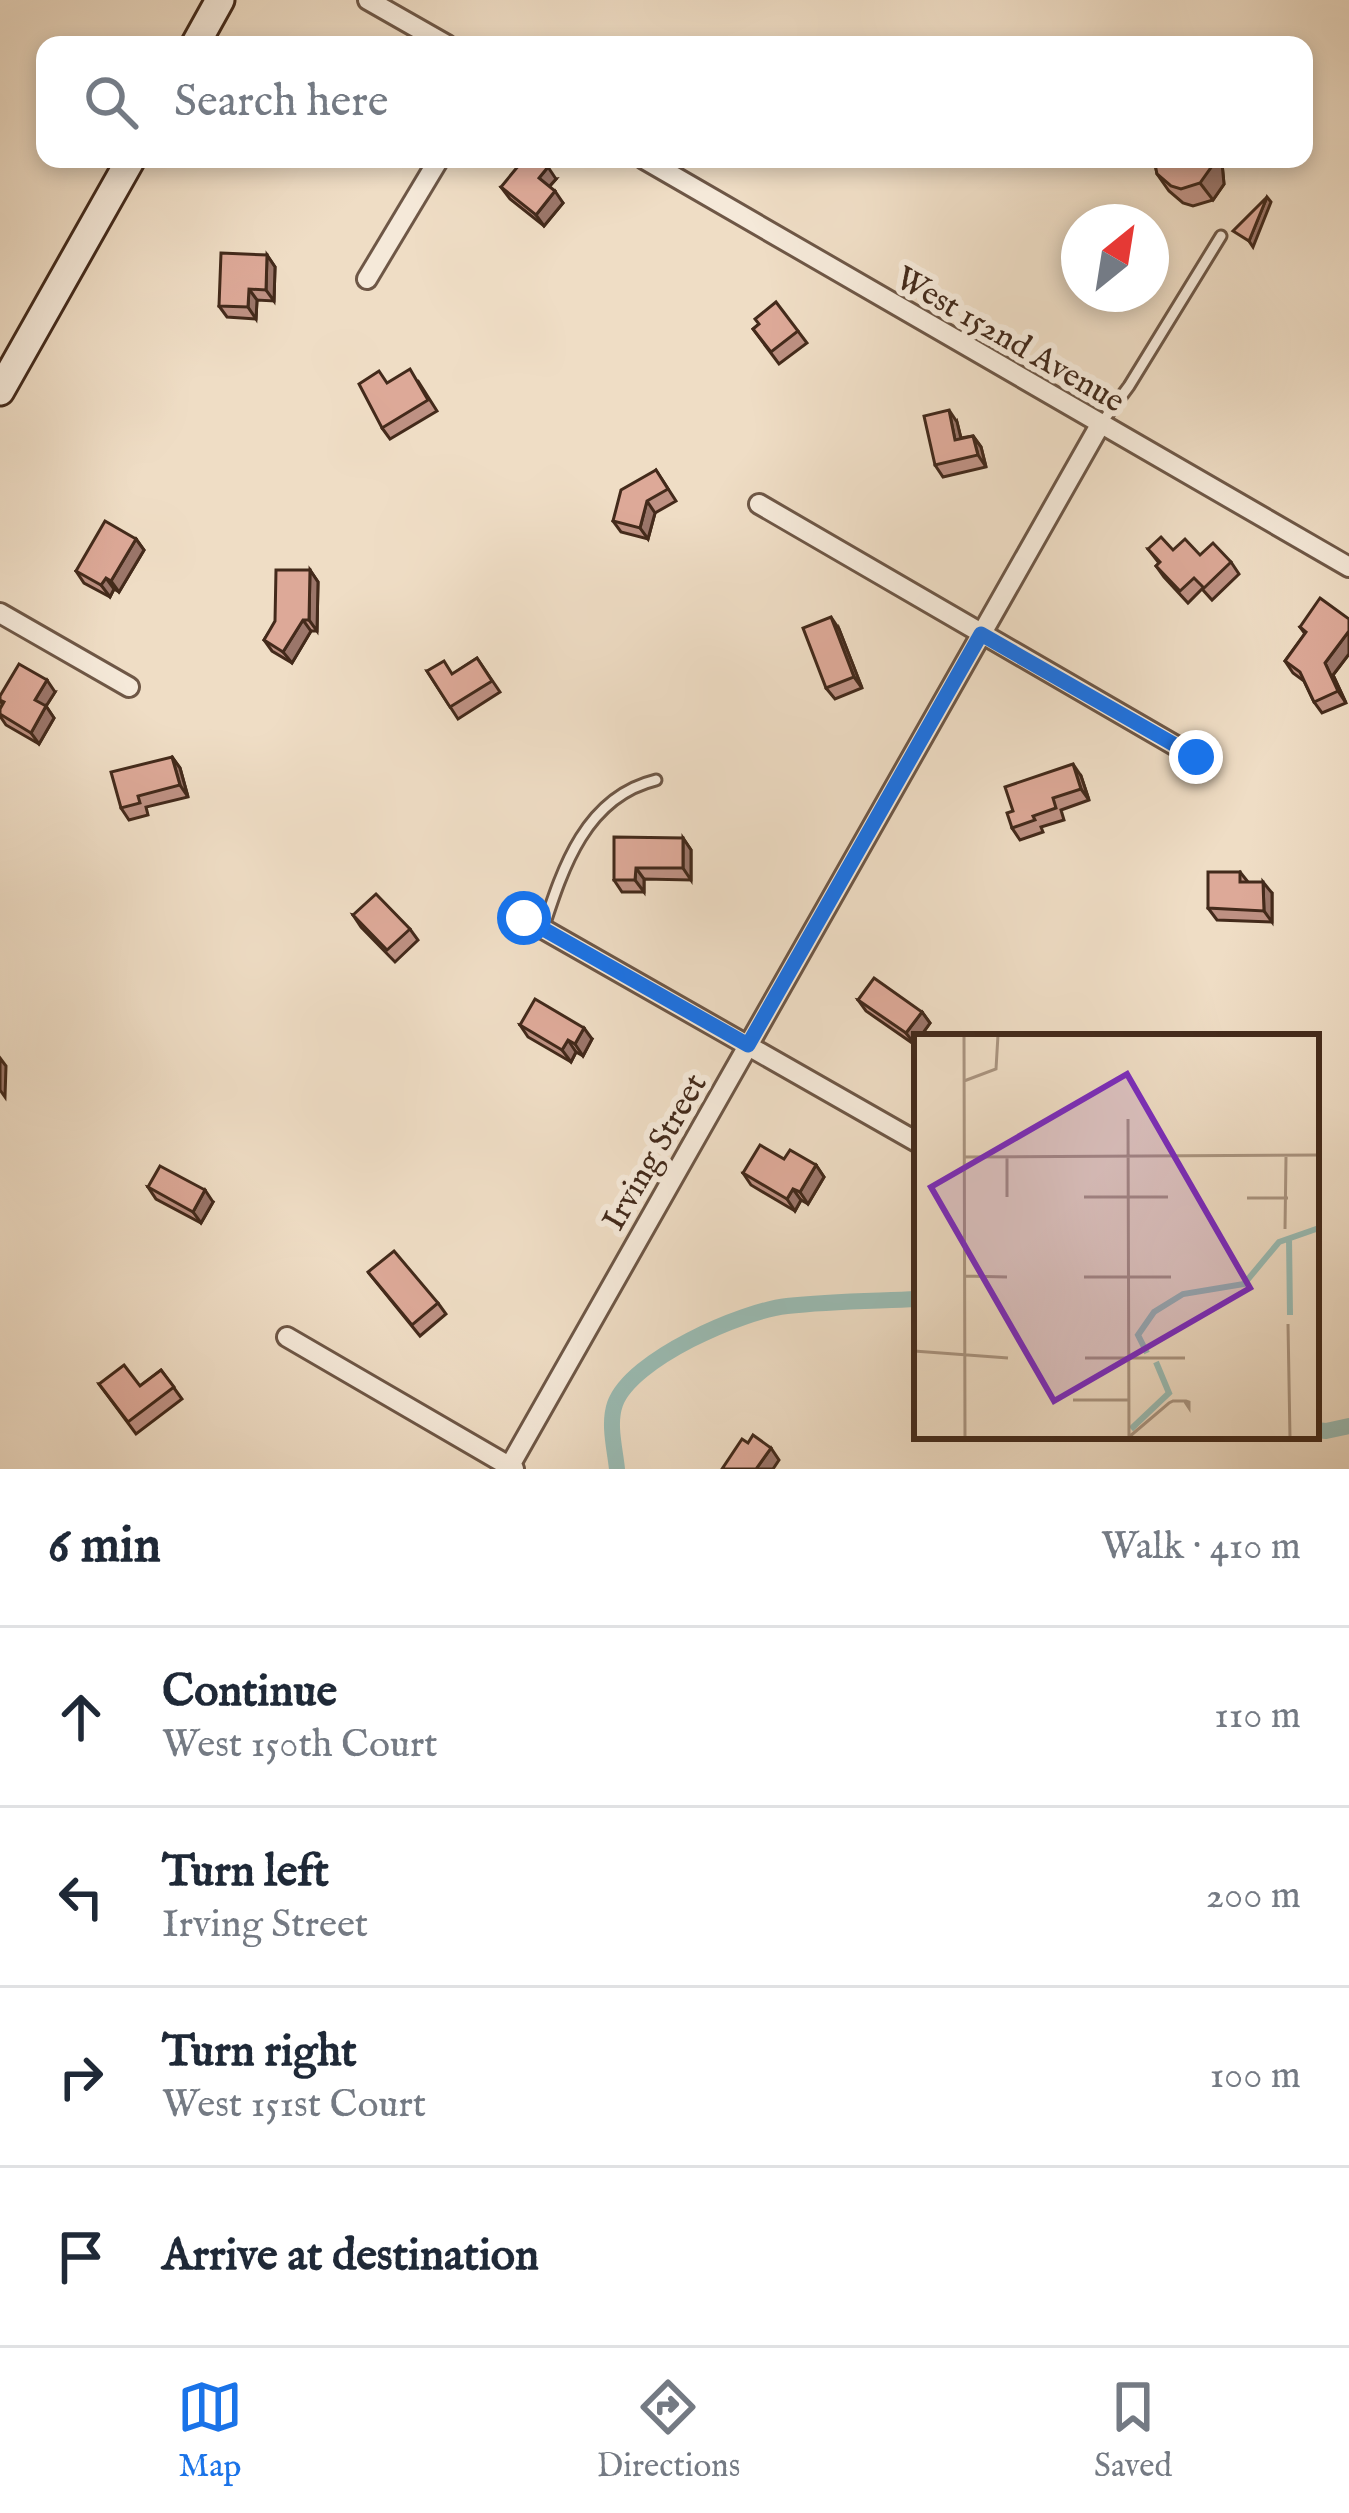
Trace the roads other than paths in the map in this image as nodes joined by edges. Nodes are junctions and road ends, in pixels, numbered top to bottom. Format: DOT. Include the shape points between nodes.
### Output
graph roads {
  1 [pos="220,0"];
  2 [pos="368,0"];
  3 [pos="200,36"];
  4 [pos="431,36"];
  5 [pos="126,168"];
  6 [pos="434,168"];
  7 [pos="659,168"];
  8 [pos="1221,236"];
  9 [pos="367,279"];
  10 [pos="0,391"];
  11 [pos="1100,425"];
  12 [pos="759,504"];
  13 [pos="1349,567"];
  14 [pos="0,613"];
  15 [pos="981,634"];
  16 [pos="129,687"];
  17 [pos="1196,757"];
  18 [pos="656,780"];
  19 [pos="524,918"];
  20 [pos="543,929"];
  21 [pos="748,1045"];
  22 [pos="914,1140"];
  23 [pos="287,1336"];
  24 [pos="511,1468"];
  1 -- 3 [label="main road"];
  2 -- 4 [label="street"];
  5 -- 10 [label="main road"];
  6 -- 9 [label="street"];
  7 -- 11 [label="street, West 152nd Avenue"];
  8 -- 11 [label="lane"];
  11 -- 13 [label="street, West 152nd Avenue"];
  11 -- 15 [label="street, Irving Street"];
  12 -- 15 [label="street"];
  14 -- 16 [label="street"];
  15 -- 17 [label="street"];
  15 -- 21 [label="street, Irving Street"];
  18 -- 20 [label="lane" via="616,795 587,829 560,875"];
  19 -- 20 [label="street"];
  20 -- 21 [label="street"];
  21 -- 22 [label="street"];
  21 -- 24 [label="street, Irving Street"];
  23 -- 24 [label="street"];
}
